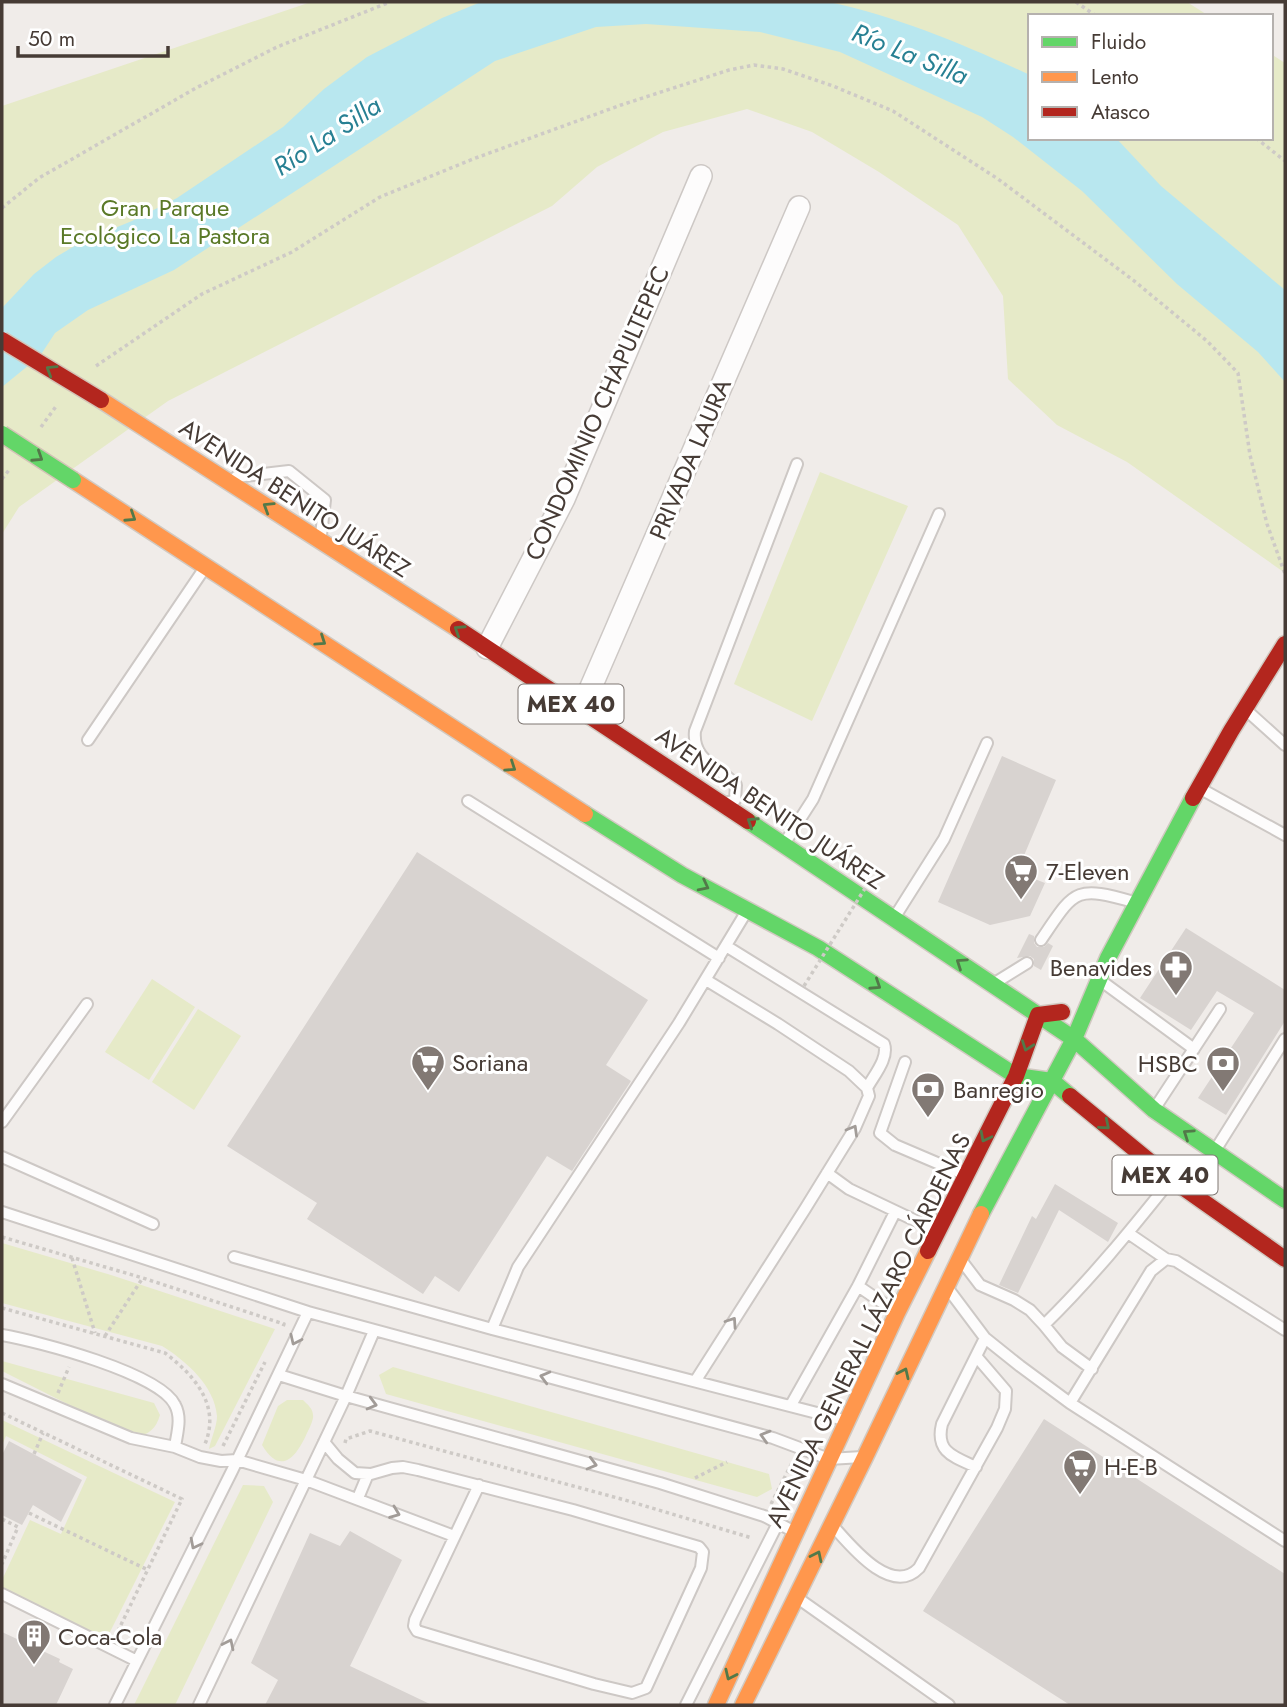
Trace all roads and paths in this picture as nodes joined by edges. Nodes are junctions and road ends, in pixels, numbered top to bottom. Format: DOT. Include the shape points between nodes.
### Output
graph roads {
  1 [pos="390,2"];
  2 [pos="1076,2"];
  3 [pos="1093,14"];
  4 [pos="1259,140"];
  5 [pos="1285,160"];
  6 [pos="701,176"];
  7 [pos="799,207"];
  8 [pos="2,208"];
  9 [pos="2,340"];
  10 [pos="87,372"];
  11 [pos="59,402"];
  12 [pos="2,433"];
  13 [pos="34,435"];
  14 [pos="797,464"];
  15 [pos="10,468"];
  16 [pos="222,478"];
  17 [pos="2,479"];
  18 [pos="939,514"];
  19 [pos="321,541"];
  20 [pos="206,565"];
  21 [pos="1285,574"];
  22 [pos="1285,644"];
  23 [pos="487,648"];
  24 [pos="1243,707"];
  25 [pos="581,710"];
  26 [pos="88,740"];
  27 [pos="987,743"];
  28 [pos="1285,745"];
  29 [pos="1198,788"];
  30 [pos="468,801"];
  31 [pos="723,804"];
  32 [pos="1285,835"];
  33 [pos="784,844"];
  34 [pos="869,882"];
  35 [pos="1137,903"];
  36 [pos="748,908"];
  37 [pos="895,918"];
  38 [pos="1041,940"];
  39 [pos="726,946"];
  40 [pos="719,958"];
  41 [pos="1027,962"];
  42 [pos="706,980"];
  43 [pos="1099,980"];
  44 [pos="993,984"];
  45 [pos="804,986"];
  46 [pos="88,1004"];
  47 [pos="1220,1009"];
  48 [pos="1084,1010"];
  49 [pos="1038,1015"];
  50 [pos="1285,1038"];
  51 [pos="1074,1039"];
  52 [pos="1194,1049"];
  53 [pos="1281,1055"];
  54 [pos="905,1062"];
  55 [pos="1016,1076"];
  56 [pos="1052,1082"];
  57 [pos="867,1088"];
  58 [pos="1154,1110"];
  59 [pos="2,1122"];
  60 [pos="1214,1152"];
  61 [pos="2,1157"];
  62 [pos="827,1173"];
  63 [pos="966,1175"];
  64 [pos="1171,1179"];
  65 [pos="1285,1200"];
  66 [pos="2,1212"];
  67 [pos="895,1212"];
  68 [pos="153,1224"];
  69 [pos="937,1232"];
  70 [pos="1128,1233"];
  71 [pos="2,1237"];
  72 [pos="71,1257"];
  73 [pos="234,1257"];
  74 [pos="959,1258"];
  75 [pos="1166,1259"];
  76 [pos="1285,1259"];
  77 [pos="142,1278"];
  78 [pos="945,1285"];
  79 [pos="858,1286"];
  80 [pos="309,1312"];
  81 [pos="914,1315"];
  82 [pos="1044,1325"];
  83 [pos="492,1329"];
  84 [pos="1285,1330"];
  85 [pos="374,1331"];
  86 [pos="96,1333"];
  87 [pos="2,1335"];
  88 [pos="105,1335"];
  89 [pos="278,1337"];
  90 [pos="985,1338"];
  91 [pos="75,1354"];
  92 [pos="976,1356"];
  93 [pos="265,1362"];
  94 [pos="1091,1369"];
  95 [pos="279,1375"];
  96 [pos="696,1380"];
  97 [pos="2,1384"];
  98 [pos="346,1396"];
  99 [pos="55,1401"];
  100 [pos="1070,1403"];
  101 [pos="791,1405"];
  102 [pos="2,1413"];
  103 [pos="847,1420"];
  104 [pos="43,1433"];
  105 [pos="324,1442"];
  106 [pos="175,1447"];
  107 [pos="800,1448"];
  108 [pos="221,1449"];
  109 [pos="343,1449"];
  110 [pos="34,1454"];
  111 [pos="865,1457"];
  112 [pos="237,1460"];
  113 [pos="829,1460"];
  114 [pos="727,1462"];
  115 [pos="975,1467"];
  116 [pos="368,1474"];
  117 [pos="306,1480"];
  118 [pos="692,1480"];
  119 [pos="479,1485"];
  120 [pos="358,1498"];
  121 [pos="29,1513"];
  122 [pos="764,1517"];
  123 [pos="2,1519"];
  124 [pos="778,1523"];
  125 [pos="826,1527"];
  126 [pos="802,1531"];
  127 [pos="454,1536"];
  128 [pos="1285,1541"];
  129 [pos="2,1564"];
  130 [pos="148,1570"];
  131 [pos="774,1581"];
  132 [pos="2,1594"];
  133 [pos="796,1597"];
  134 [pos="114,1639"];
  135 [pos="137,1661"];
  136 [pos="761,1667"];
  137 [pos="115,1705"];
  138 [pos="199,1705"];
  139 [pos="687,1705"];
  140 [pos="716,1705"];
  141 [pos="743,1705"];
  142 [pos="949,1705"];
  1 -- 8 [label="path" via="277,47 196,88 39,178"];
  2 -- 3 [label="path"];
  4 -- 5 [label="path"];
  6 -- 23 [label="street, CONDOMINIO CHAPULTEPEC" via="564,499"];
  7 -- 25 [label="street, PRIVADA LAURA"];
  16 -- 9 [label="main road, AVENIDA BENITO JUÁREZ / MEX 40, one-way, bridge"];
  10 -- 21 [label="path" via="202,294 292,252 380,197 621,104 729,70 754,65 783,69 893,111 998,179 1208,341 1238,373 1250,455"];
  11 -- 13 [label="path"];
  12 -- 20 [label="main road, MEX 40, one-way, bridge"];
  14 -- 31 [label="lane" via="695,732 699,755 736,785 735,800"];
  15 -- 17 [label="path"];
  19 -- 16 [label="main road, AVENIDA BENITO JUÁREZ / MEX 40, one-way"];
  16 -- 19 [label="lane" via="289,471 325,500"];
  18 -- 33 [label="lane" via="813,799"];
  23 -- 19 [label="main road, AVENIDA BENITO JUÁREZ / MEX 40, one-way"];
  20 -- 26 [label="lane"];
  20 -- 36 [label="main road, MEX 40, one-way" via="617,836"];
  22 -- 24 [label="main road, AVENIDA GENERAL LÁZARO CÁRDENAS"];
  23 -- 25 [label="main road, AVENIDA BENITO JUÁREZ / MEX 40"];
  24 -- 28 [label="lane"];
  24 -- 29 [label="main road, AVENIDA GENERAL LÁZARO CÁRDENAS"];
  25 -- 31 [label="main road, AVENIDA BENITO JUÁREZ / MEX 40"];
  27 -- 37 [label="lane" via="944,839"];
  29 -- 32 [label="lane"];
  29 -- 35 [label="main road, AVENIDA GENERAL LÁZARO CÁRDENAS"];
  30 -- 40 [label="lane"];
  33 -- 31 [label="main road, AVENIDA BENITO JUÁREZ / MEX 40, one-way"];
  33 -- 37 [label="main road, AVENIDA BENITO JUÁREZ / MEX 40"];
  34 -- 45 [label="path, bridge"];
  35 -- 38 [label="lane" via="1096,892 1074,897"];
  35 -- 43 [label="main road, AVENIDA GENERAL LÁZARO CÁRDENAS"];
  36 -- 39 [label="lane"];
  36 -- 55 [label="main road, MEX 40, one-way"];
  44 -- 37 [label="main road, AVENIDA BENITO JUÁREZ / MEX 40, one-way"];
  39 -- 40 [label="lane"];
  39 -- 57 [label="lane" via="884,1044 883,1059"];
  40 -- 42 [label="lane"];
  41 -- 44 [label="lane"];
  42 -- 57 [label="lane" via="778,1024"];
  42 -- 83 [label="lane" via="525,1256"];
  43 -- 48 [label="main road, AVENIDA GENERAL LÁZARO CÁRDENAS"];
  43 -- 52 [label="lane"];
  44 -- 49 [label="main road, AVENIDA BENITO JUÁREZ / MEX 40"];
  46 -- 59 [label="lane"];
  47 -- 52 [label="lane"];
  48 -- 49 [label="main road"];
  48 -- 51 [label="main road, AVENIDA GENERAL LÁZARO CÁRDENAS"];
  49 -- 51 [label="main road, AVENIDA BENITO JUÁREZ / MEX 40"];
  49 -- 55 [label="main road, AVENIDA GENERAL LÁZARO CÁRDENAS, one-way"];
  50 -- 53 [label="lane"];
  51 -- 56 [label="main road, AVENIDA GENERAL LÁZARO CÁRDENAS"];
  51 -- 58 [label="main road, AVENIDA BENITO JUÁREZ / MEX 40"];
  52 -- 58 [label="lane"];
  53 -- 60 [label="lane"];
  54 -- 63 [label="lane" via="880,1133 895,1145"];
  55 -- 56 [label="main road, MEX 40"];
  55 -- 63 [label="main road, AVENIDA GENERAL LÁZARO CÁRDENAS, one-way"];
  56 -- 64 [label="main road, MEX 40, one-way"];
  56 -- 74 [label="main road, AVENIDA GENERAL LÁZARO CÁRDENAS"];
  62 -- 57 [label="lane, one-way" via="865,1108"];
  60 -- 58 [label="main road, AVENIDA BENITO JUÁREZ / MEX 40, one-way"];
  60 -- 65 [label="main road, AVENIDA BENITO JUÁREZ / MEX 40"];
  61 -- 68 [label="lane"];
  62 -- 67 [label="lane"];
  96 -- 62 [label="lane, one-way"];
  63 -- 69 [label="main road, AVENIDA GENERAL LÁZARO CÁRDENAS"];
  64 -- 70 [label="lane"];
  64 -- 76 [label="main road, MEX 40"];
  66 -- 80 [label="lane"];
  67 -- 69 [label="lane"];
  67 -- 79 [label="lane"];
  69 -- 81 [label="main road, AVENIDA GENERAL LÁZARO CÁRDENAS"];
  70 -- 75 [label="lane"];
  70 -- 82 [label="lane"];
  71 -- 72 [label="path"];
  72 -- 77 [label="path"];
  72 -- 86 [label="path"];
  73 -- 83 [label="lane"];
  74 -- 78 [label="main road, AVENIDA GENERAL LÁZARO CÁRDENAS"];
  74 -- 82 [label="lane" via="980,1284 1030,1310"];
  75 -- 84 [label="lane"];
  75 -- 94 [label="lane" via="1151,1271"];
  77 -- 88 [label="path"];
  77 -- 89 [label="path" via="284,1324"];
  78 -- 81 [label="main road, AVENIDA GENERAL LÁZARO CÁRDENAS"];
  78 -- 90 [label="lane"];
  79 -- 81 [label="lane"];
  79 -- 101 [label="lane"];
  80 -- 85 [label="lane"];
  80 -- 95 [label="lane, one-way"];
  81 -- 103 [label="main road, AVENIDA GENERAL LÁZARO CÁRDENAS"];
  111 -- 81 [label="main road, AVENIDA GENERAL LÁZARO CÁRDENAS, one-way"];
  82 -- 94 [label="lane" via="1062,1347"];
  83 -- 96 [label="lane"];
  85 -- 98 [label="lane"];
  107 -- 85 [label="lane, one-way"];
  87 -- 91 [label="lane"];
  90 -- 92 [label="lane"];
  90 -- 100 [label="lane"];
  91 -- 99 [label="path"];
  91 -- 106 [label="lane" via="164,1390 175,1404 179,1420"];
  92 -- 115 [label="lane" via="1003,1385 1007,1399 998,1428"];
  92 -- 115 [label="lane" via="939,1435 945,1450"];
  93 -- 108 [label="path"];
  94 -- 100 [label="lane"];
  95 -- 98 [label="lane"];
  95 -- 112 [label="lane"];
  96 -- 101 [label="lane"];
  97 -- 106 [label="lane" via="112,1432"];
  98 -- 105 [label="lane"];
  98 -- 122 [label="lane, one-way" via="660,1483"];
  100 -- 128 [label="lane"];
  101 -- 103 [label="lane"];
  102 -- 104 [label="path"];
  103 -- 113 [label="main road, AVENIDA GENERAL LÁZARO CÁRDENAS"];
  104 -- 110 [label="path"];
  104 -- 130 [label="path" via="182,1499"];
  105 -- 116 [label="lane" via="349,1469"];
  105 -- 117 [label="lane"];
  106 -- 112 [label="lane" via="200,1457"];
  107 -- 113 [label="lane"];
  107 -- 122 [label="path"];
  109 -- 122 [label="path" via="346,1439 370,1431 752,1538"];
  111 -- 113 [label="lane"];
  111 -- 125 [label="main road, AVENIDA GENERAL LÁZARO CÁRDENAS"];
  112 -- 117 [label="lane"];
  112 -- 135 [label="lane, one-way"];
  113 -- 126 [label="main road, AVENIDA GENERAL LÁZARO CÁRDENAS"];
  114 -- 118 [label="path"];
  115 -- 125 [label="lane" via="919,1568 907,1577 867,1564"];
  116 -- 119 [label="lane" via="403,1467"];
  116 -- 120 [label="lane"];
  117 -- 120 [label="lane"];
  138 -- 117 [label="lane, one-way"];
  119 -- 127 [label="lane"];
  119 -- 127 [label="lane" via="690,1543 704,1552 701,1568 646,1688 632,1693 594,1684 417,1631 415,1620"];
  120 -- 127 [label="lane, one-way"];
  121 -- 130 [label="path"];
  122 -- 124 [label="lane"];
  123 -- 129 [label="path" via="18,1527"];
  124 -- 126 [label="lane"];
  124 -- 139 [label="lane"];
  133 -- 125 [label="main road, AVENIDA GENERAL LÁZARO CÁRDENAS, one-way"];
  126 -- 131 [label="main road, AVENIDA GENERAL LÁZARO CÁRDENAS"];
  130 -- 134 [label="path"];
  131 -- 136 [label="main road" via="752,1665 754,1681"];
  131 -- 140 [label="main road, AVENIDA GENERAL LÁZARO CÁRDENAS, one-way"];
  132 -- 135 [label="lane"];
  133 -- 136 [label="main road, AVENIDA GENERAL LÁZARO CÁRDENAS"];
  133 -- 142 [label="lane"];
  135 -- 137 [label="lane"];
  136 -- 141 [label="main road, AVENIDA GENERAL LÁZARO CÁRDENAS"];
}
